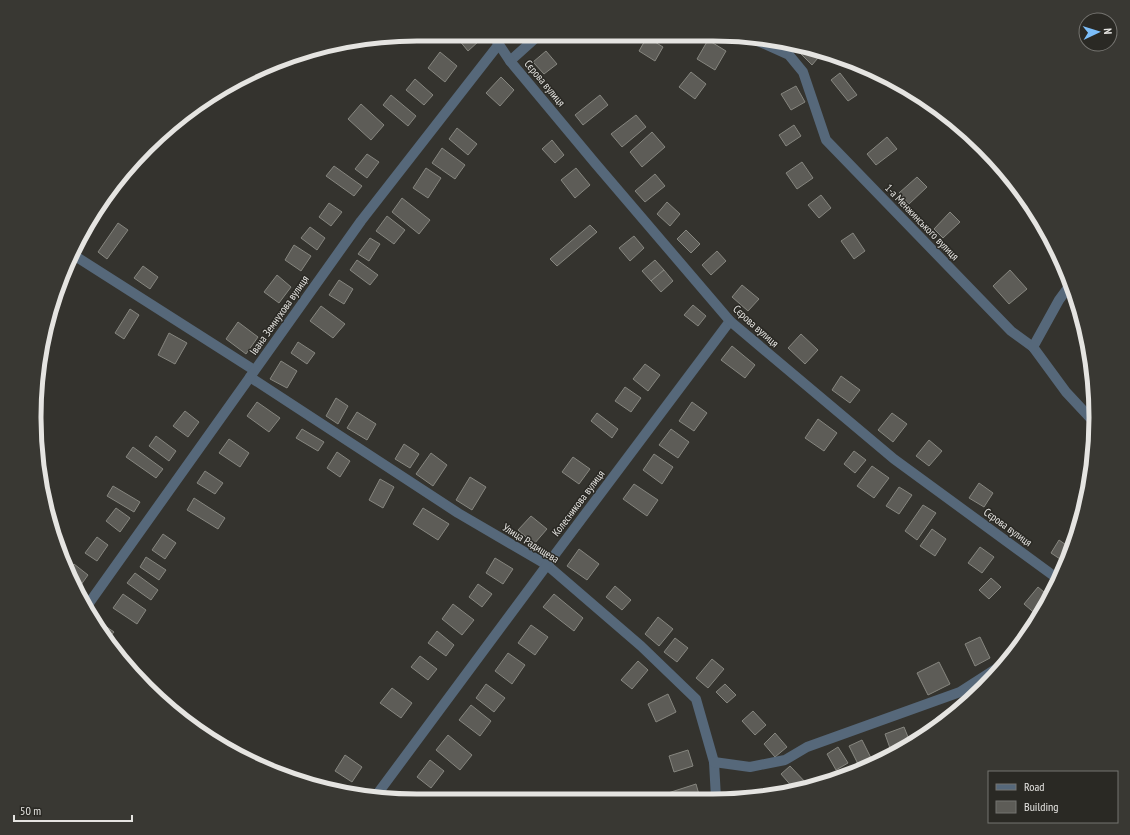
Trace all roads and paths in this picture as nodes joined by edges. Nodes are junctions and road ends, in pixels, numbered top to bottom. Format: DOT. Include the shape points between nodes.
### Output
graph roads {
  1 [pos="497,41"];
  2 [pos="532,41"];
  3 [pos="499,44"];
  4 [pos="766,45"];
  5 [pos="510,61"];
  6 [pos="77,257"];
  7 [pos="1067,290"];
  8 [pos="730,321"];
  9 [pos="1033,348"];
  10 [pos="252,374"];
  11 [pos="1089,417"];
  12 [pos="547,565"];
  13 [pos="1054,576"];
  14 [pos="89,603"];
  15 [pos="989,673"];
  16 [pos="714,762"];
  17 [pos="379,792"];
  18 [pos="716,794"];
  1 -- 3 [label="street, Сєрова вулиця"];
  2 -- 5 [label="street"];
  3 -- 5 [label="street, Сєрова вулиця"];
  3 -- 10 [label="street, Івана Земнухова вулиця" via="361,221"];
  4 -- 9 [label="street, 1-а Менжинського вулиця" via="789,55 803,72 826,140 1011,331"];
  5 -- 8 [label="street, Сєрова вулиця"];
  6 -- 10 [label="street, Улица Радищева"];
  7 -- 9 [label="street"];
  8 -- 12 [label="street, Колесникова вулиця"];
  8 -- 13 [label="street, Сєрова вулиця" via="894,459"];
  9 -- 11 [label="street, 1-а Менжинського вулиця" via="1066,392"];
  10 -- 12 [label="street, Улица Радищева" via="458,514"];
  10 -- 14 [label="street, Івана Земнухова вулиця"];
  12 -- 16 [label="street, Улица Радищева" via="641,646 696,699"];
  12 -- 17 [label="street, Колесникова вулиця"];
  15 -- 16 [label="street" via="960,692 807,747 785,760 750,767"];
  16 -- 18 [label="street, Улица Радищева"];
}
